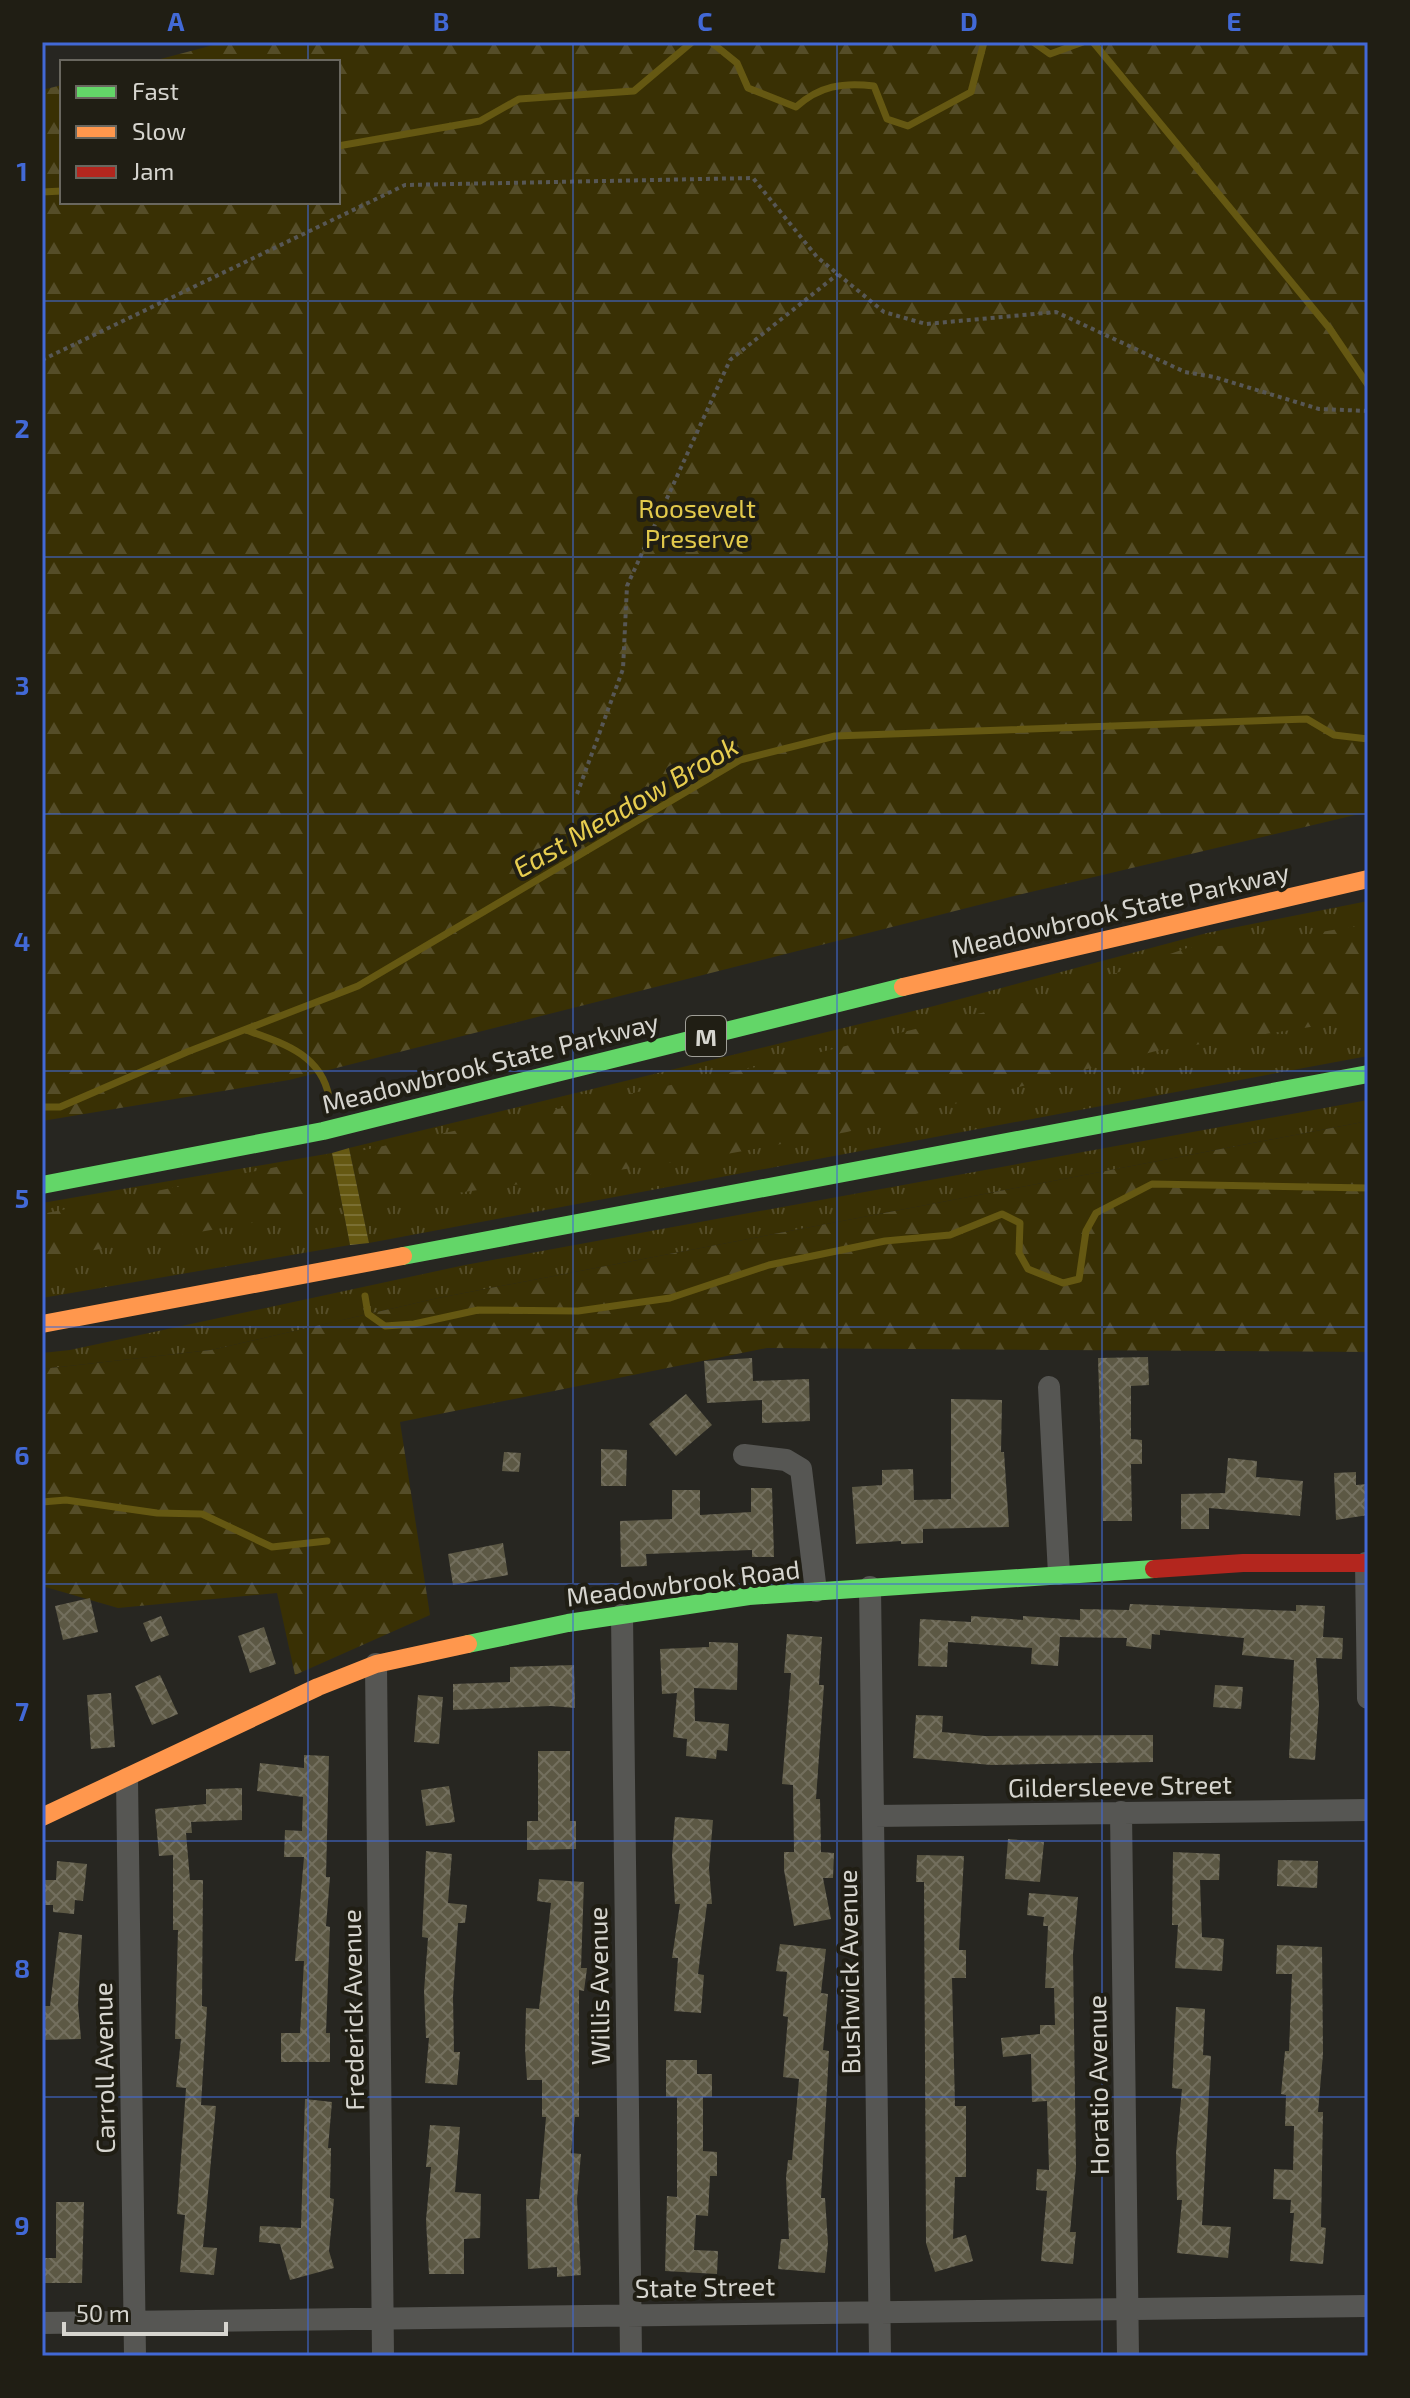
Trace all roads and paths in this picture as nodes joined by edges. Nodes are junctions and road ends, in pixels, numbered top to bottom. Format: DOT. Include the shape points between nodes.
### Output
graph roads {
  1 [pos="838,274"];
  2 [pos="42,360"];
  3 [pos="1368,411"];
  4 [pos="577,794"];
  5 [pos="1368,879"];
  6 [pos="1368,1074"];
  7 [pos="42,1185"];
  8 [pos="42,1324"];
  9 [pos="1049,1387"];
  10 [pos="744,1455"];
  11 [pos="1367,1563"];
  12 [pos="1059,1574"];
  13 [pos="870,1587"];
  14 [pos="816,1591"];
  15 [pos="622,1615"];
  16 [pos="376,1664"];
  17 [pos="1368,1698"];
  18 [pos="127,1779"];
  19 [pos="1368,1810"];
  20 [pos="1121,1812"];
  21 [pos="874,1816"];
  22 [pos="42,1817"];
  23 [pos="1368,2306"];
  24 [pos="1128,2309"];
  25 [pos="880,2313"];
  26 [pos="630,2315"];
  27 [pos="383,2319"];
  28 [pos="134,2322"];
  29 [pos="42,2323"];
  30 [pos="135,2356"];
  31 [pos="383,2356"];
  32 [pos="631,2356"];
  33 [pos="880,2356"];
  34 [pos="1128,2356"];
  1 -- 2 [label="path" via="817,257 753,178 405,185"];
  1 -- 3 [label="path" via="884,312 926,324 1056,312 1185,372 1319,409"];
  1 -- 4 [label="path" via="730,360 627,586 623,669"];
  5 -- 7 [label="main road, Meadowbrook State Parkway / M" via="1025,956 323,1131"];
  6 -- 8 [label="main road"];
  9 -- 12 [label="street"];
  10 -- 14 [label="street" via="786,1460 801,1469"];
  11 -- 12 [label="main road, Meadowbrook Road" via="1243,1563"];
  11 -- 17 [label="street"];
  12 -- 13 [label="main road, Meadowbrook Road"];
  13 -- 14 [label="main road, Meadowbrook Road"];
  13 -- 21 [label="street, Bushwick Avenue"];
  14 -- 15 [label="main road, Meadowbrook Road"];
  15 -- 16 [label="main road, Meadowbrook Road"];
  15 -- 26 [label="street, Willis Avenue"];
  16 -- 18 [label="main road, Meadowbrook Road"];
  16 -- 27 [label="street, Frederick Avenue"];
  18 -- 22 [label="main road, Meadowbrook Road"];
  18 -- 28 [label="street, Carroll Avenue"];
  19 -- 20 [label="street, Gildersleeve Street"];
  20 -- 21 [label="street, Gildersleeve Street"];
  20 -- 24 [label="street, Horatio Avenue"];
  21 -- 25 [label="street, Bushwick Avenue"];
  23 -- 24 [label="street, State Street"];
  24 -- 25 [label="street, State Street"];
  24 -- 34 [label="street, Horatio Avenue"];
  25 -- 26 [label="street, State Street"];
  25 -- 33 [label="street, Bushwick Avenue"];
  26 -- 27 [label="street, State Street"];
  26 -- 32 [label="street, Willis Avenue"];
  27 -- 28 [label="street, State Street"];
  27 -- 31 [label="street, Frederick Avenue"];
  28 -- 29 [label="street, State Street"];
  28 -- 30 [label="street, Carroll Avenue"];
}
